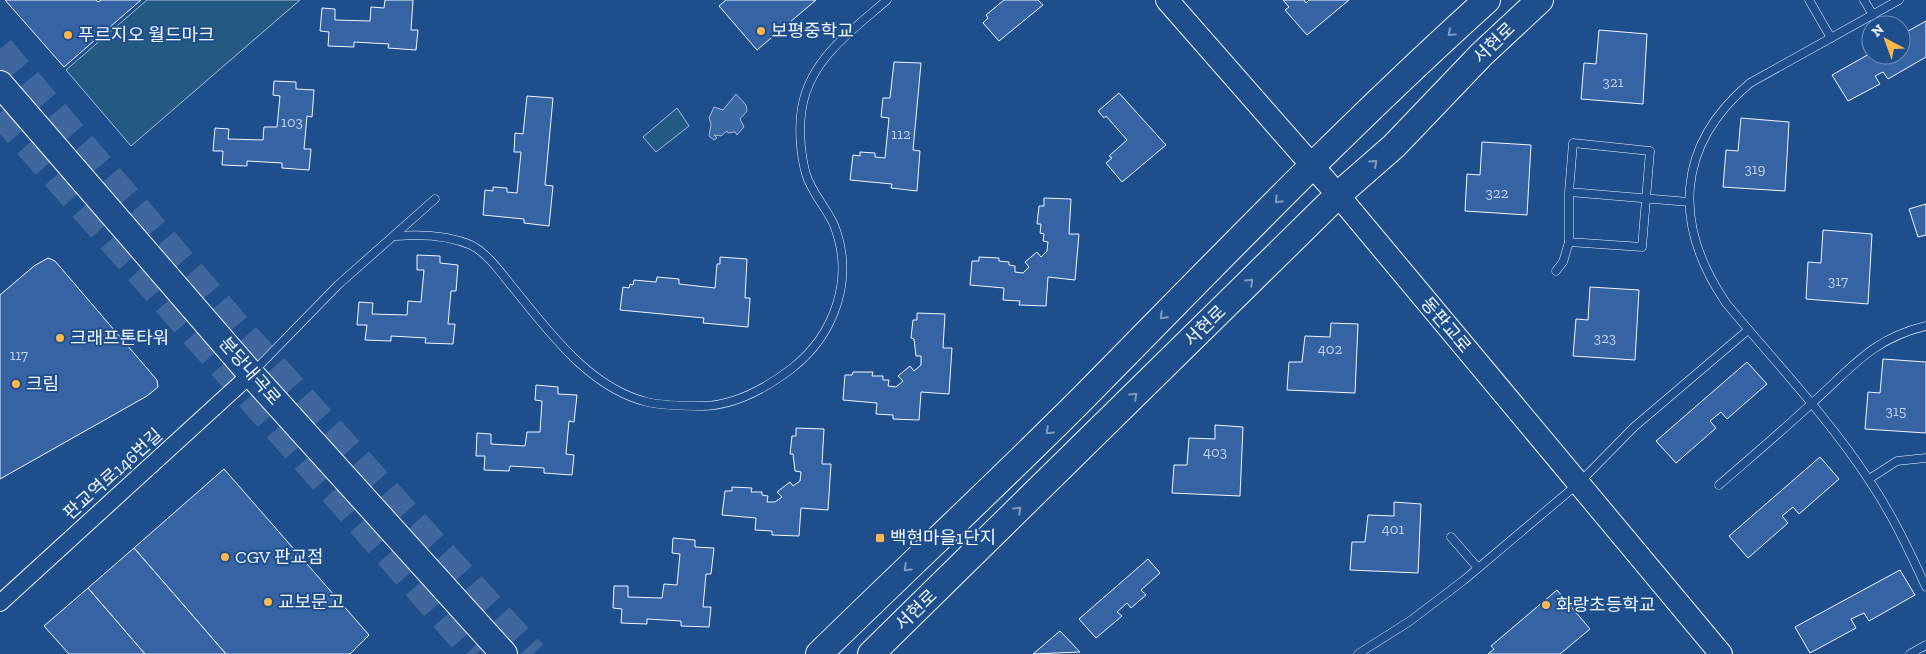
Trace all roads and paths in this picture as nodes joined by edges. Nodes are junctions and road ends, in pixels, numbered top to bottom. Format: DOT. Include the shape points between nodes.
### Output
graph roads {
  1 [pos="887,0"];
  2 [pos="1167,0"];
  3 [pos="1487,0"];
  4 [pos="1540,0"];
  5 [pos="1809,0"];
  6 [pos="1864,0"];
  7 [pos="1899,0"];
  8 [pos="1873,15"];
  9 [pos="1861,22"];
  10 [pos="1831,38"];
  11 [pos="0,84"];
  12 [pos="1312,166"];
  13 [pos="1569,192"];
  14 [pos="1338,195"];
  15 [pos="1646,198"];
  16 [pos="435,199"];
  17 [pos="1689,202"];
  18 [pos="396,236"];
  19 [pos="1568,242"];
  20 [pos="1556,272"];
  21 [pos="1926,326"];
  22 [pos="1748,330"];
  23 [pos="251,374"];
  24 [pos="1812,404"];
  25 [pos="1926,458"];
  26 [pos="1869,480"];
  27 [pos="1578,483"];
  28 [pos="1719,485"];
  29 [pos="1451,537"];
  30 [pos="1478,568"];
  31 [pos="1926,587"];
  32 [pos="0,603"];
  33 [pos="1926,645"];
  34 [pos="504,654"];
  35 [pos="819,654"];
  36 [pos="870,654"];
  37 [pos="1358,654"];
  38 [pos="1721,654"];
  39 [pos="1910,654"];
  1 -- 18 [label="lane" via="833,47 817,66 806,89 801,116 806,174 833,223 842,249 842,279 838,307 821,338 799,362 769,386 708,406 647,402 619,391 590,372 561,344 491,262 472,246 441,237"];
  2 -- 12 [label="main road, 동판교로"];
  3 -- 12 [label="main road, 서현로, one-way"];
  14 -- 4 [label="main road, 서현로, one-way" via="1394,146 1482,54"];
  5 -- 10 [label="lane"];
  6 -- 8 [label="lane"];
  7 -- 8 [label="lane"];
  9 -- 10 [label="lane"];
  10 -- 17 [label="lane" via="1750,84 1730,100 1716,119 1696,160"];
  11 -- 23 [label="main road, 분당내곡로"];
  12 -- 14 [label="main road, 동판교로"];
  12 -- 35 [label="main road, 서현로, one-way" via="1079,401"];
  13 -- 15 [label="lane"];
  13 -- 15 [label="lane" via="1573,143 1650,151"];
  13 -- 19 [label="lane"];
  14 -- 27 [label="main road, 동판교로"];
  36 -- 14 [label="main road, 서현로, one-way"];
  15 -- 17 [label="lane"];
  15 -- 19 [label="lane" via="1642,247"];
  16 -- 18 [label="lane"];
  17 -- 22 [label="lane" via="1690,221 1700,259 1726,303"];
  18 -- 23 [label="lane" via="338,285"];
  19 -- 20 [label="lane" via="1563,262"];
  21 -- 24 [label="lane" via="1895,335 1862,355"];
  22 -- 24 [label="lane"];
  22 -- 27 [label="lane" via="1634,427"];
  23 -- 32 [label="street, 판교역로146번길"];
  23 -- 34 [label="main road, 분당내곡로"];
  24 -- 26 [label="lane"];
  24 -- 28 [label="lane"];
  25 -- 26 [label="lane" via="1896,462"];
  26 -- 31 [label="lane" via="1897,526"];
  27 -- 30 [label="lane"];
  27 -- 38 [label="main road, 동판교로"];
  29 -- 30 [label="lane"];
  30 -- 37 [label="lane" via="1424,612"];
  33 -- 39 [label="lane"];
}
